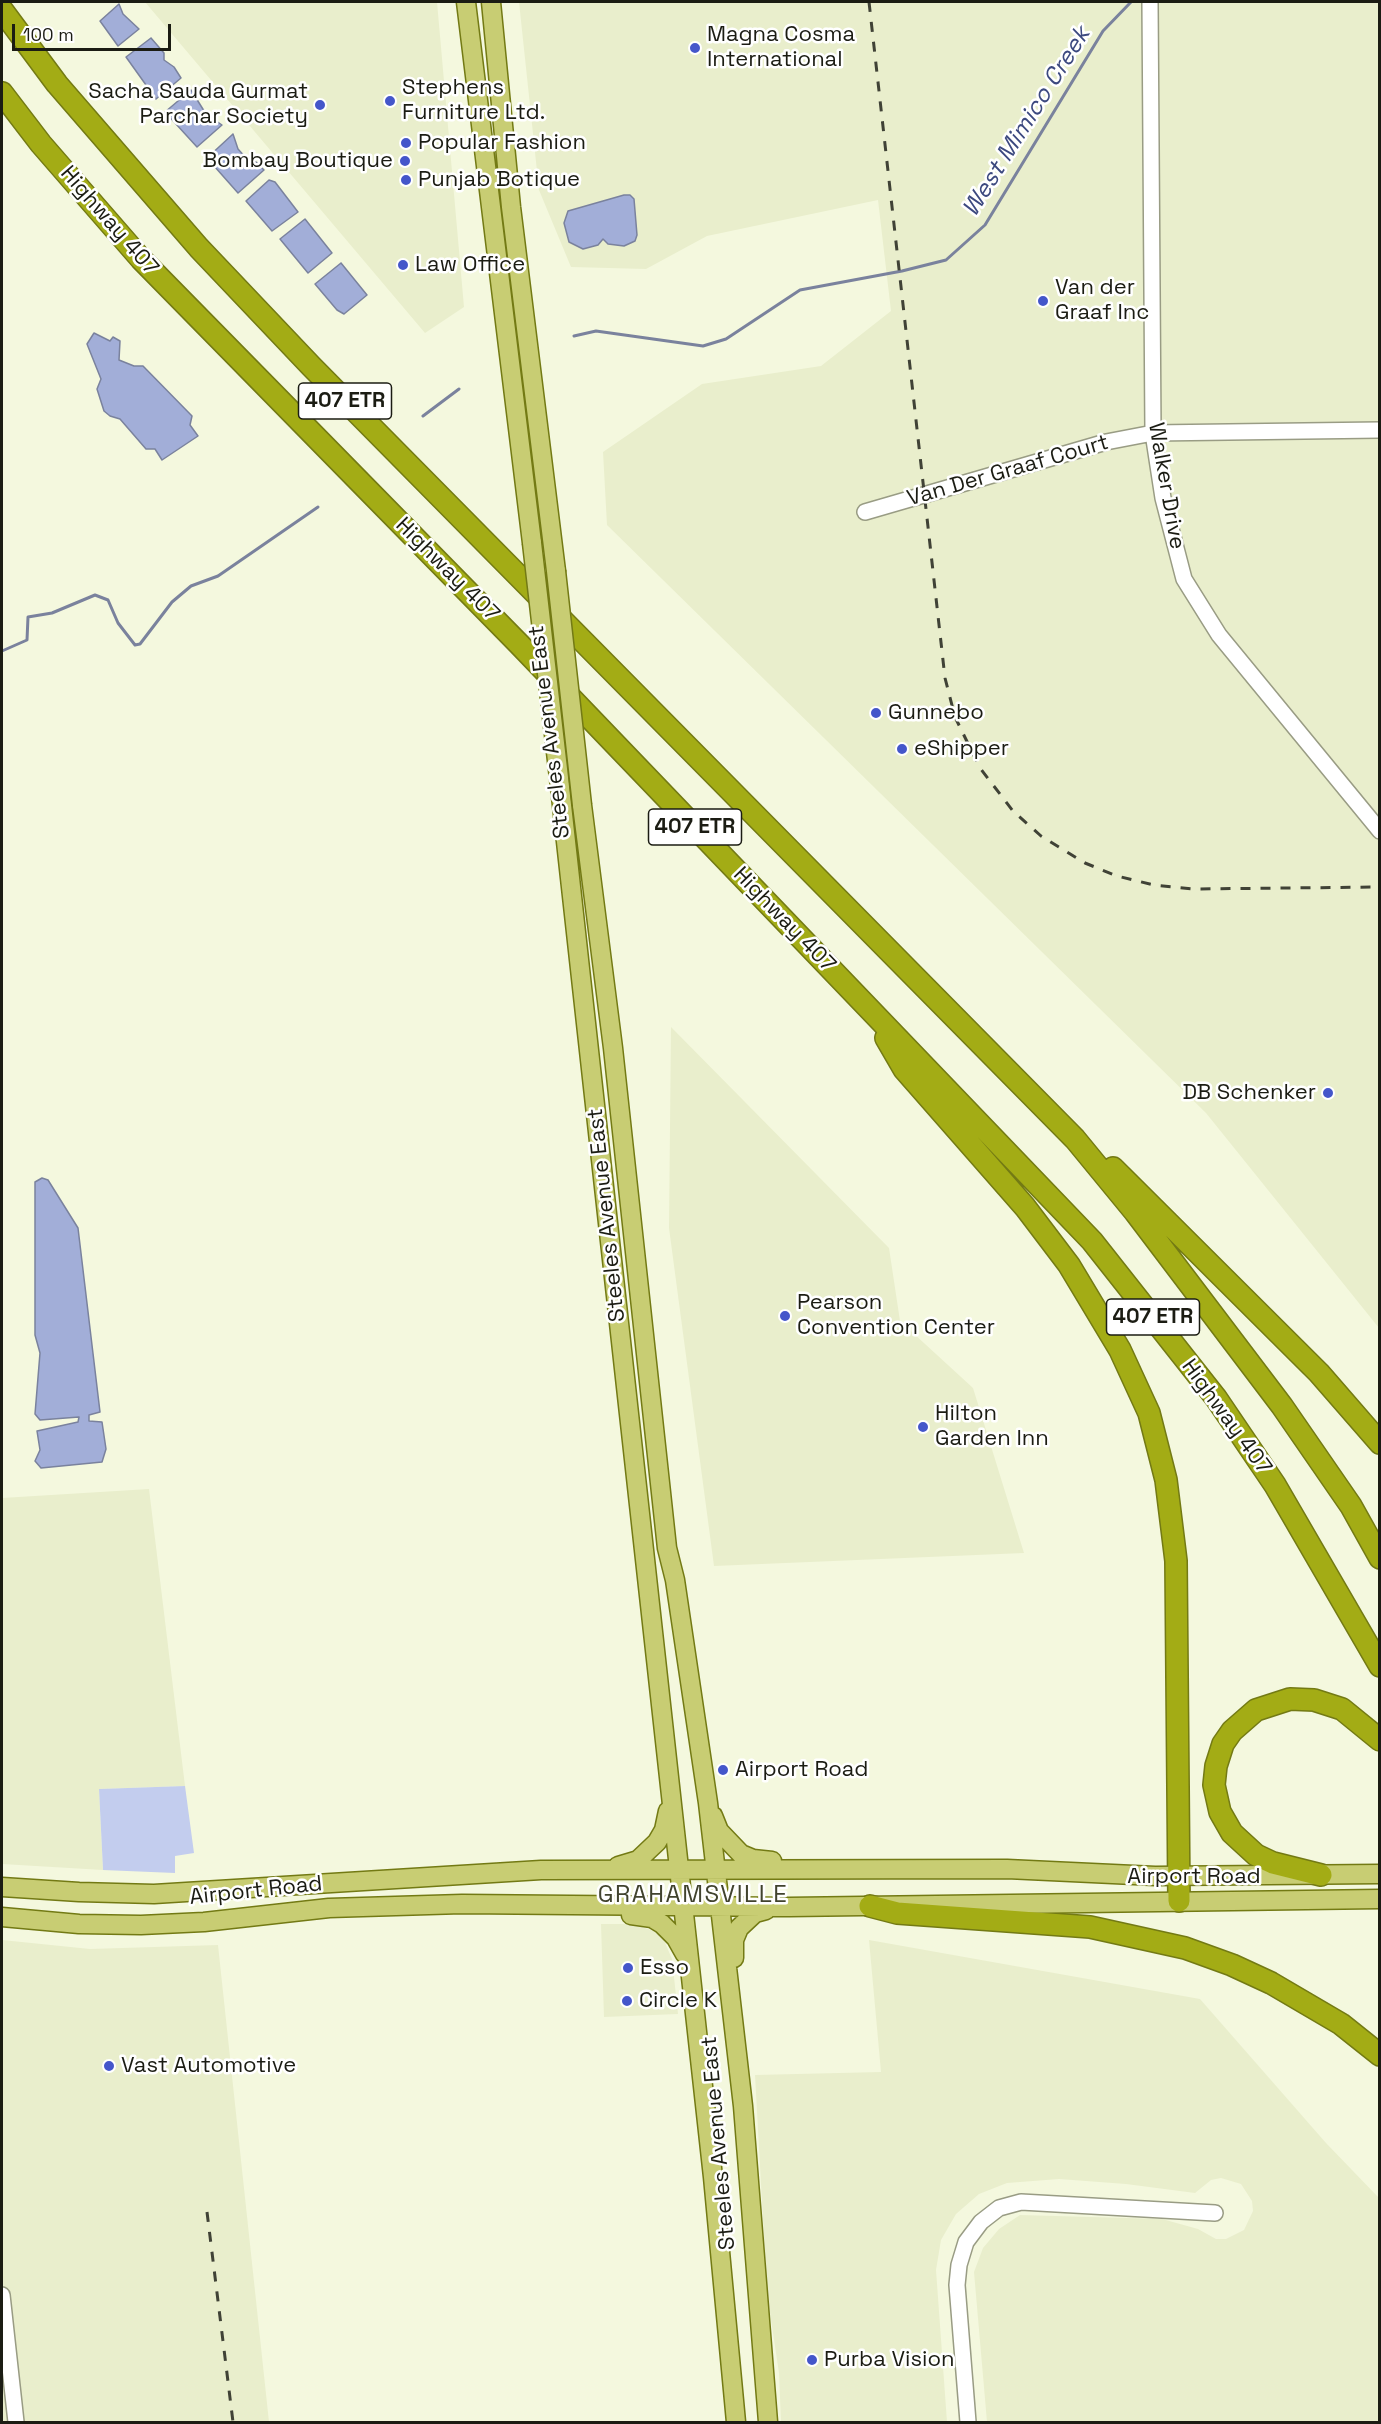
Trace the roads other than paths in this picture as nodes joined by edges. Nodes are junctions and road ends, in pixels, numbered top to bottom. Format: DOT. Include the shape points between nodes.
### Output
graph roads {
  1 [pos="466,2"];
  2 [pos="491,2"];
  3 [pos="1150,2"];
  4 [pos="2,10"];
  5 [pos="2,93"];
  6 [pos="1380,430"];
  7 [pos="1153,433"];
  8 [pos="865,512"];
  9 [pos="1380,831"];
  10 [pos="870,1011"];
  11 [pos="1075,1139"];
  12 [pos="1380,1443"];
  13 [pos="1380,1558"];
  14 [pos="1380,1666"];
  15 [pos="1380,1740"];
  16 [pos="670,1797"];
  17 [pos="708,1803"];
  18 [pos="834,1869"];
  19 [pos="597,1870"];
  20 [pos="679,1870"];
  21 [pos="715,1870"];
  22 [pos="1380,1874"];
  23 [pos="1320,1875"];
  24 [pos="1179,1876"];
  25 [pos="2,1887"];
  26 [pos="1380,1899"];
  27 [pos="1179,1901"];
  28 [pos="870,1906"];
  29 [pos="592,1907"];
  30 [pos="682,1907"];
  31 [pos="720,1907"];
  32 [pos="789,1907"];
  33 [pos="2,1917"];
  34 [pos="689,1967"];
  35 [pos="729,1990"];
  36 [pos="1380,2055"];
  37 [pos="1215,2213"];
  38 [pos="2,2295"];
  39 [pos="5,2359"];
  40 [pos="16,2422"];
  41 [pos="736,2422"];
  42 [pos="768,2422"];
  43 [pos="968,2422"];
  1 -- 16 [label="main road, Steeles Avenue East, bridge" via="559,778"];
  2 -- 17 [label="main road, Steeles Avenue East, bridge" via="511,207 613,1048 667,1548"];
  3 -- 7 [label="street, Walker Drive"];
  4 -- 11 [label="highway, Highway 407 / 407 ETR" via="57,84 295,350"];
  5 -- 10 [label="highway, Highway 407 / 407 ETR" via="141,259 519,644"];
  6 -- 7 [label="street, Van Der Graaf Court"];
  7 -- 8 [label="street, Van Der Graaf Court" via="1106,442"];
  7 -- 9 [label="street, Walker Drive" via="1163,498 1184,579 1219,635"];
  10 -- 14 [label="highway, Highway 407 / 407 ETR" via="1092,1241 1216,1398 1275,1485"];
  10 -- 24 [label="highway" via="904,1069 1069,1265 1120,1350 1149,1413 1166,1480 1176,1561"];
  11 -- 12 [label="highway" via="1108,1163 1185,1237 1319,1373"];
  11 -- 13 [label="highway, Highway 407 / 407 ETR" via="1282,1406 1351,1506"];
  15 -- 23 [label="highway" via="1342,1709 1314,1700 1290,1699 1256,1710 1223,1744 1214,1785 1220,1812 1232,1833 1256,1856"];
  16 -- 19 [label="main road" via="664,1830 645,1855 631,1863"];
  16 -- 20 [label="main road, Steeles Avenue East"];
  17 -- 18 [label="main road" via="718,1831 741,1854 764,1861 818,1861"];
  17 -- 21 [label="main road, Steeles Avenue East"];
  18 -- 21 [label="main road, Airport Road"];
  18 -- 24 [label="main road, Airport Road" via="1007,1869"];
  19 -- 20 [label="main road, Airport Road"];
  19 -- 25 [label="main road, Airport Road" via="501,1871 154,1894"];
  20 -- 21 [label="main road, Airport Road"];
  20 -- 30 [label="main road, Steeles Avenue East"];
  21 -- 31 [label="main road, Steeles Avenue East"];
  22 -- 23 [label="main road, Airport Road"];
  23 -- 24 [label="main road, Airport Road"];
  24 -- 27 [label="highway"];
  26 -- 27 [label="main road, Airport Road"];
  27 -- 28 [label="main road, Airport Road"];
  28 -- 32 [label="main road, Airport Road"];
  28 -- 36 [label="highway" via="897,1913 1090,1927 1185,1948 1271,1983 1341,2024"];
  29 -- 30 [label="main road, Airport Road"];
  29 -- 33 [label="main road, Airport Road" via="462,1904 329,1908 141,1925"];
  29 -- 34 [label="main road" via="610,1915 652,1918 676,1938"];
  30 -- 31 [label="main road, Airport Road"];
  30 -- 34 [label="main road, Steeles Avenue East"];
  31 -- 32 [label="main road, Airport Road"];
  31 -- 35 [label="main road, Steeles Avenue East"];
  32 -- 35 [label="main road" via="755,1913 739,1928 733,1947 736,1975"];
  34 -- 41 [label="main road, Steeles Avenue East"];
  35 -- 42 [label="main road, Steeles Avenue East" via="743,2106"];
  37 -- 43 [label="street" via="1021,2202 999,2208 987,2217 966,2242 957,2285"];
  38 -- 39 [label="street"];
  39 -- 40 [label="street"];
}
